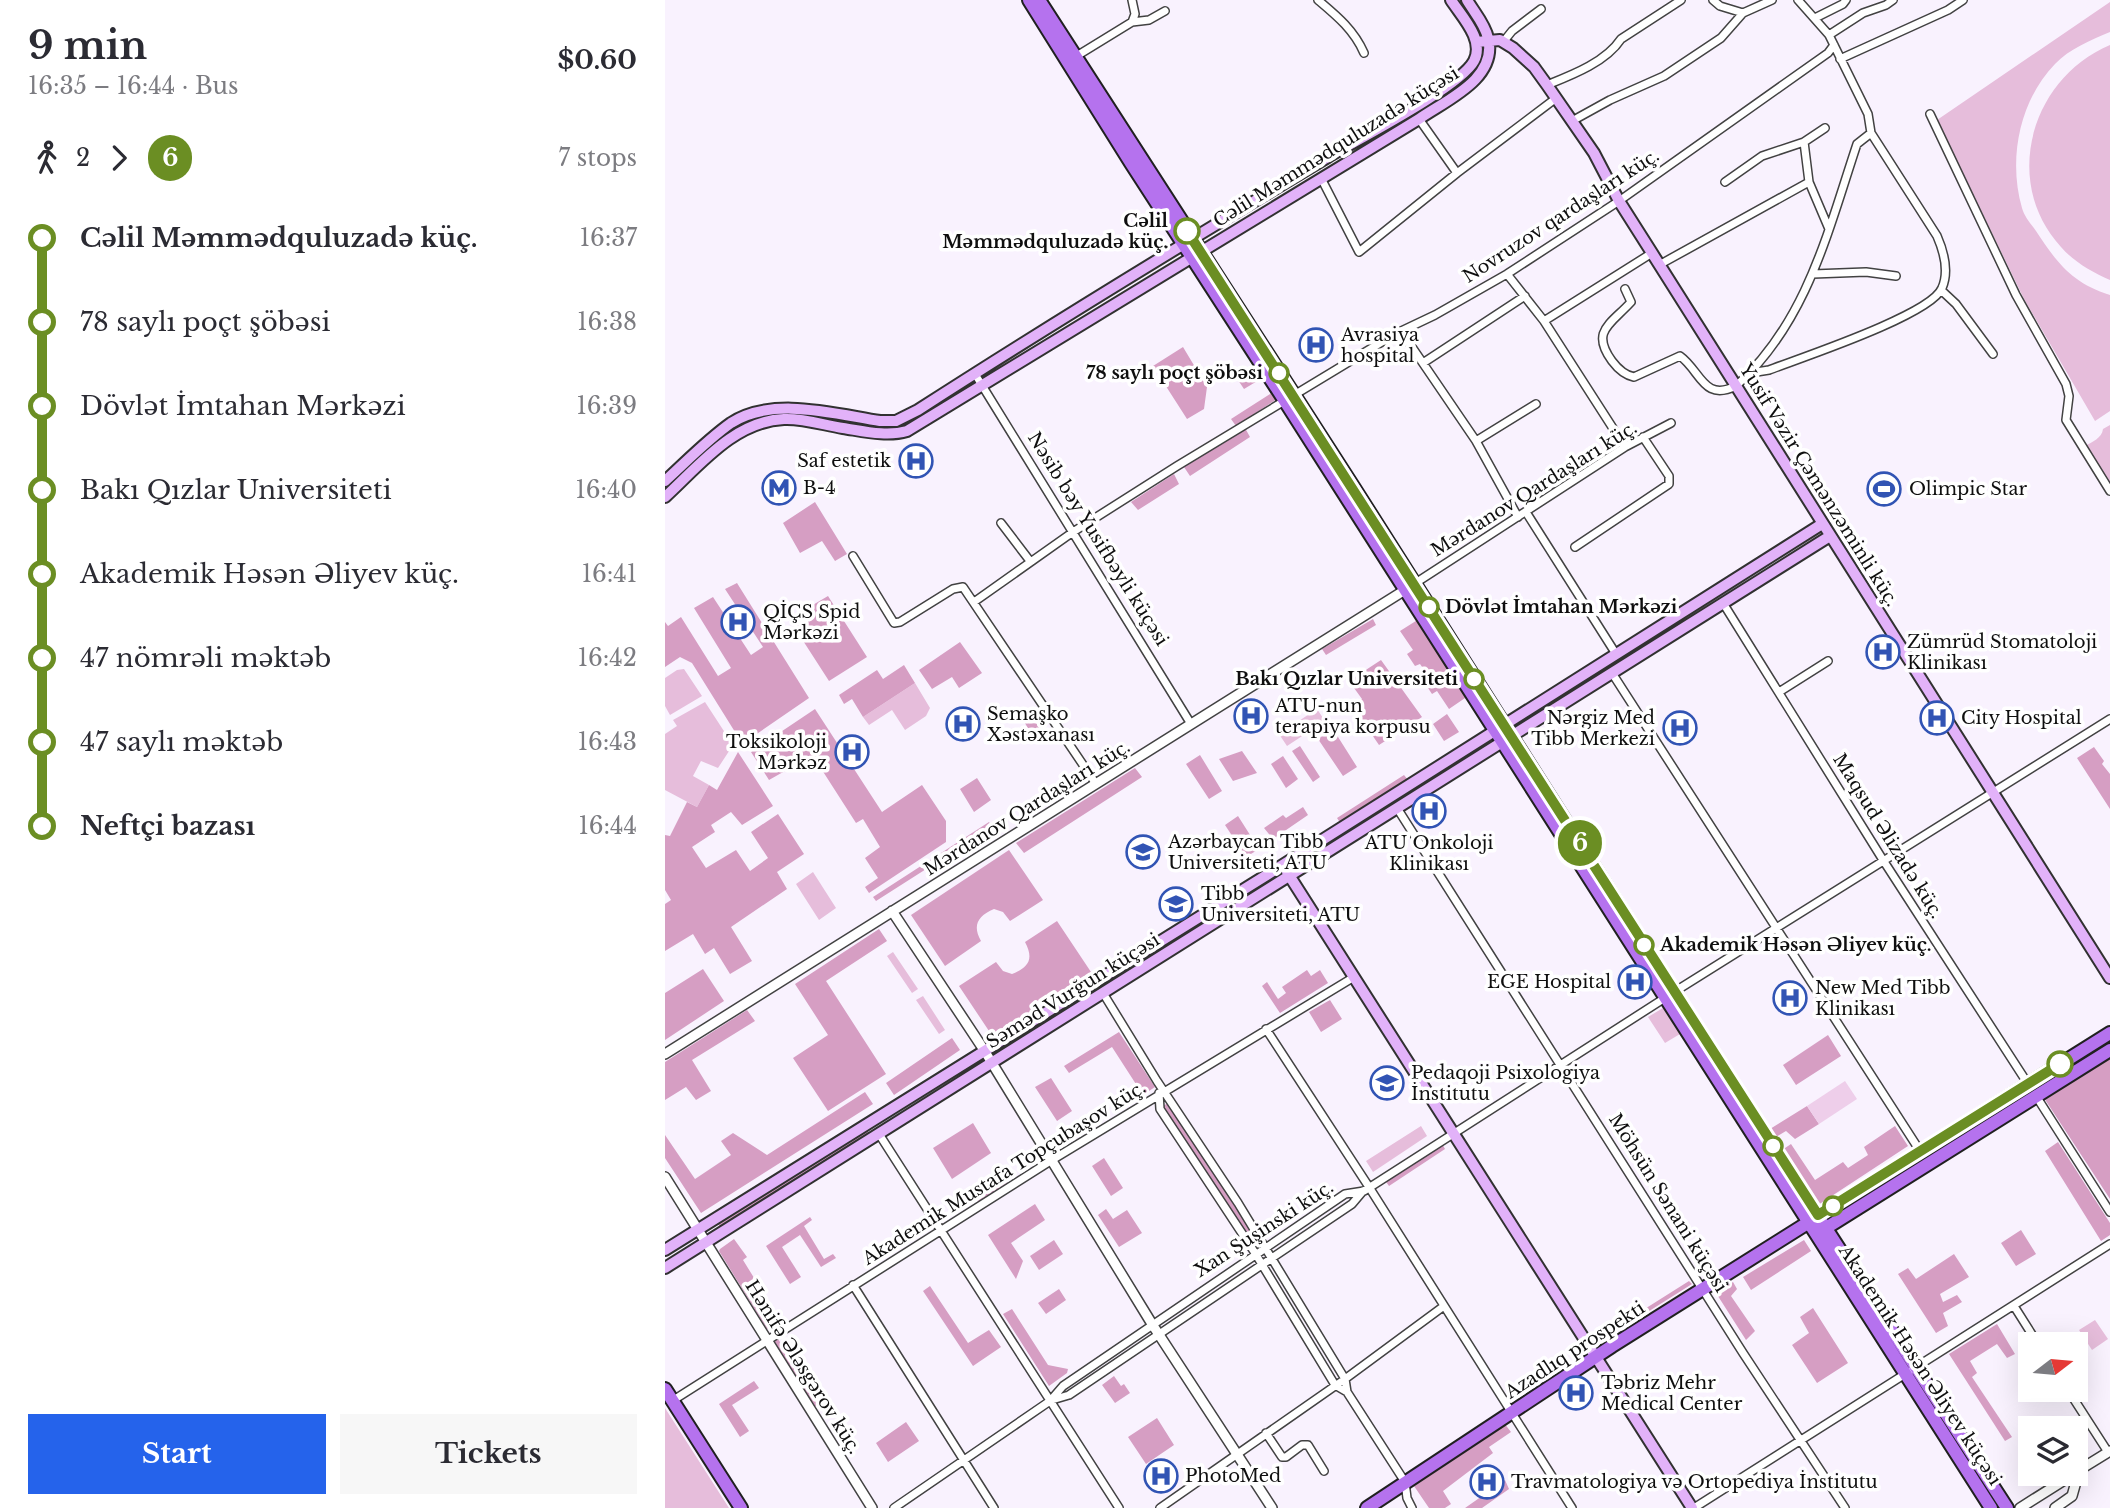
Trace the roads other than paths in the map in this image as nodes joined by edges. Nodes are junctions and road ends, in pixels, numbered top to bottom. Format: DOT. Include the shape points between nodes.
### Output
graph roads {
  1 [pos="1029,0"];
  2 [pos="1039,0"];
  3 [pos="1132,0"];
  4 [pos="1318,0"];
  5 [pos="1451,0"];
  6 [pos="1467,0"];
  7 [pos="1681,0"];
  8 [pos="1713,0"];
  9 [pos="1772,0"];
  10 [pos="1846,0"];
  11 [pos="1893,0"];
  12 [pos="1963,0"];
  13 [pos="1802,1"];
  14 [pos="1542,9"];
  15 [pos="1165,11"];
  16 [pos="1743,13"];
  17 [pos="1815,18"];
  18 [pos="1132,22"];
  19 [pos="1829,35"];
  20 [pos="1488,40"];
  21 [pos="1504,41"];
  22 [pos="1476,42"];
  23 [pos="1834,45"];
  24 [pos="1364,52"];
  25 [pos="1074,57"];
  26 [pos="1840,59"];
  27 [pos="1547,85"];
  28 [pos="1555,99"];
  29 [pos="1930,114"];
  30 [pos="1419,119"];
  31 [pos="1572,121"];
  32 [pos="1825,128"];
  33 [pos="1371,132"];
  34 [pos="1871,133"];
  35 [pos="1804,142"];
  36 [pos="1378,143"];
  37 [pos="1457,173"];
  38 [pos="1321,178"];
  39 [pos="1725,182"];
  40 [pos="1809,182"];
  41 [pos="1619,201"];
  42 [pos="1829,229"];
  43 [pos="1187,239"];
  44 [pos="1651,253"];
  45 [pos="1198,256"];
  46 [pos="1659,265"];
  47 [pos="1507,274"];
  48 [pos="1813,274"];
  49 [pos="1896,276"];
  50 [pos="1625,289"];
  51 [pos="1941,290"];
  52 [pos="1525,296"];
  53 [pos="1544,321"];
  54 [pos="1401,331"];
  55 [pos="1993,354"];
  56 [pos="1423,363"];
  57 [pos="1751,373"];
  58 [pos="975,374"];
  59 [pos="982,386"];
  60 [pos="1736,386"];
  61 [pos="1289,398"];
  62 [pos="1536,404"];
  63 [pos="896,421"];
  64 [pos="1671,423"];
  65 [pos="897,434"];
  66 [pos="1643,437"];
  67 [pos="1476,441"];
  68 [pos="1625,447"];
  69 [pos="665,481"];
  70 [pos="2110,491"];
  71 [pos="665,498"];
  72 [pos="1526,512"];
  73 [pos="1518,516"];
  74 [pos="1001,523"];
  75 [pos="1822,523"];
  76 [pos="1073,532"];
  77 [pos="1830,536"];
  78 [pos="1575,547"];
  79 [pos="853,556"];
  80 [pos="1030,561"];
  81 [pos="1410,587"];
  82 [pos="974,602"];
  83 [pos="1723,603"];
  84 [pos="1616,654"];
  85 [pos="1828,661"];
  86 [pos="1612,673"];
  87 [pos="1779,692"];
  88 [pos="2110,719"];
  89 [pos="1191,724"];
  90 [pos="1498,724"];
  91 [pos="1510,742"];
  92 [pos="1425,774"];
  93 [pos="1096,784"];
  94 [pos="1432,786"];
  95 [pos="1992,793"];
  96 [pos="1397,808"];
  97 [pos="1883,860"];
  98 [pos="1275,870"];
  99 [pos="1290,875"];
  100 [pos="892,911"];
  101 [pos="1776,929"];
  102 [pos="1354,977"];
  103 [pos="2110,978"];
  104 [pos="1103,993"];
  105 [pos="1669,995"];
  106 [pos="1266,1030"];
  107 [pos="2110,1033"];
  108 [pos="984,1050"];
  109 [pos="2110,1050"];
  110 [pos="665,1054"];
  111 [pos="992,1063"];
  112 [pos="1562,1065"];
  113 [pos="2028,1084"];
  114 [pos="1161,1091"];
  115 [pos="2036,1096"];
  116 [pos="870,1121"];
  117 [pos="879,1134"];
  118 [pos="1453,1134"];
  119 [pos="1920,1151"];
  120 [pos="1052,1160"];
  121 [pos="665,1177"];
  122 [pos="1367,1189"];
  123 [pos="2110,1212"];
  124 [pos="1812,1216"];
  125 [pos="698,1229"];
  126 [pos="942,1230"];
  127 [pos="1828,1232"];
  128 [pos="706,1242"];
  129 [pos="2110,1244"];
  130 [pos="1265,1247"];
  131 [pos="665,1250"];
  132 [pos="1255,1253"];
  133 [pos="1271,1259"];
  134 [pos="1262,1265"];
  135 [pos="665,1268"];
  136 [pos="853,1285"];
  137 [pos="1704,1289"];
  138 [pos="1444,1306"];
  139 [pos="2014,1306"];
  140 [pos="1152,1324"];
  141 [pos="2030,1332"];
  142 [pos="1160,1335"];
  143 [pos="767,1339"];
  144 [pos="1595,1357"];
  145 [pos="1911,1372"];
  146 [pos="1345,1378"];
  147 [pos="1335,1385"];
  148 [pos="1347,1392"];
  149 [pos="669,1395"];
  150 [pos="1050,1401"];
  151 [pos="2076,1402"];
  152 [pos="1511,1412"];
  153 [pos="1266,1433"];
  154 [pos="1802,1441"];
  155 [pos="2109,1452"];
  156 [pos="1237,1454"];
  157 [pos="965,1461"];
  158 [pos="2088,1465"];
  159 [pos="1324,1471"];
  160 [pos="1405,1482"];
  161 [pos="2054,1486"];
  162 [pos="2074,1486"];
  163 [pos="2006,1507"];
  164 [pos="741,1508"];
  165 [pos="872,1508"];
  166 [pos="894,1508"];
  167 [pos="994,1508"];
  168 [pos="1119,1508"];
  169 [pos="1160,1508"];
  170 [pos="1272,1508"];
  171 [pos="1367,1508"];
  172 [pos="1412,1508"];
  173 [pos="1571,1508"];
  174 [pos="1693,1508"];
  175 [pos="1845,1508"];
  176 [pos="1990,1508"];
  177 [pos="2020,1508"];
  178 [pos="2055,1508"];
  1 -- 43 [label="main road"];
  2 -- 25 [label="main road"];
  3 -- 18 [label="street"];
  4 -- 24 [label="street" via="1345,24"];
  5 -- 22 [label="main road"];
  6 -- 20 [label="main road"];
  7 -- 27 [label="street" via="1578,72"];
  8 -- 16 [label="street"];
  9 -- 16 [label="street"];
  10 -- 17 [label="street"];
  11 -- 19 [label="street"];
  12 -- 26 [label="street"];
  13 -- 17 [label="street"];
  14 -- 21 [label="street"];
  15 -- 18 [label="street"];
  16 -- 31 [label="street" via="1721,38 1664,76"];
  17 -- 19 [label="street"];
  18 -- 25 [label="street"];
  19 -- 23 [label="street"];
  20 -- 21 [label="main road"];
  20 -- 22 [label="main road"];
  20 -- 30 [label="main road, Cəlil Məmmədquluzadə küçəsi" via="1487,62 1474,82"];
  21 -- 27 [label="main road, Yusif Vəzir Çəmənzəminli küç." via="1534,66"];
  22 -- 33 [label="main road, Cəlil Məmmədquluzadə küçəsi" via="1474,60 1466,71"];
  23 -- 26 [label="street"];
  23 -- 41 [label="street, Novruzov qardaşları küç."];
  25 -- 43 [label="main road"];
  26 -- 34 [label="street" via="1868,114"];
  27 -- 28 [label="main road, Yusif Vəzir Çəmənzəminli küç."];
  28 -- 31 [label="main road, Yusif Vəzir Çəmənzəminli küç."];
  28 -- 37 [label="street"];
  29 -- 70 [label="street" via="2016,295 2066,384 2066,420"];
  30 -- 36 [label="main road, Cəlil Məmmədquluzadə küçəsi"];
  30 -- 37 [label="street"];
  31 -- 41 [label="main road, Yusif Vəzir Çəmənzəminli küç."];
  32 -- 35 [label="street"];
  33 -- 36 [label="main road"];
  33 -- 43 [label="main road, Cəlil Məmmədquluzadə küçəsi"];
  34 -- 42 [label="street" via="1857,144"];
  34 -- 51 [label="street" via="1937,236 1945,260"];
  35 -- 39 [label="street" via="1762,156"];
  35 -- 40 [label="street"];
  36 -- 38 [label="main road, Cəlil Məmmədquluzadə küçəsi"];
  37 -- 38 [label="street" via="1359,252"];
  38 -- 45 [label="main road, Cəlil Məmmədquluzadə küçəsi"];
  40 -- 42 [label="street"];
  40 -- 46 [label="street"];
  41 -- 44 [label="main road, Yusif Vəzir Çəmənzəminli küç."];
  41 -- 47 [label="street, Novruzov qardaşları küç."];
  42 -- 48 [label="street"];
  43 -- 45 [label="main road"];
  43 -- 58 [label="main road, Cəlil Məmmədquluzadə küçəsi"];
  44 -- 46 [label="main road, Yusif Vəzir Çəmənzəminli küç."];
  44 -- 53 [label="street"];
  45 -- 59 [label="main road, Cəlil Məmmədquluzadə küçəsi"];
  45 -- 61 [label="main road"];
  46 -- 60 [label="main road, Yusif Vəzir Çəmənzəminli küç."];
  47 -- 52 [label="street"];
  47 -- 54 [label="street, Novruzov qardaşları küç."];
  48 -- 49 [label="street"];
  48 -- 57 [label="street" via="1789,323"];
  50 -- 60 [label="street" via="1630,302 1610,322 1601,340 1617,368 1634,377 1681,356 1714,390 1723,392"];
  51 -- 55 [label="street"];
  51 -- 57 [label="street" via="1902,318"];
  52 -- 53 [label="street"];
  52 -- 56 [label="street"];
  53 -- 68 [label="street"];
  54 -- 56 [label="street"];
  54 -- 61 [label="street, Novruzov qardaşları küç."];
  56 -- 67 [label="street"];
  57 -- 60 [label="street"];
  58 -- 59 [label="street, Nəsib bəy Yusifbəyli küçəsi"];
  58 -- 63 [label="main road, Cəlil Məmmədquluzadə küçəsi"];
  59 -- 65 [label="main road, Cəlil Məmmədquluzadə küçəsi"];
  59 -- 76 [label="street, Nəsib bəy Yusifbəyli küçəsi"];
  60 -- 75 [label="main road, Yusif Vəzir Çəmənzəminli küç."];
  61 -- 76 [label="street, Novruzov qardaşları küç."];
  61 -- 81 [label="main road"];
  62 -- 67 [label="street"];
  63 -- 65 [label="main road"];
  63 -- 69 [label="main road" via="783,408 759,411 733,422"];
  64 -- 66 [label="street, Mərdanov Qardaşları küç."];
  65 -- 71 [label="main road" via="786,419 762,422 740,431"];
  66 -- 68 [label="street, Mərdanov Qardaşları küç."];
  66 -- 78 [label="street" via="1669,476 1669,484"];
  67 -- 73 [label="street"];
  68 -- 72 [label="street, Mərdanov Qardaşları küç."];
  72 -- 73 [label="street, Mərdanov Qardaşları küç."];
  72 -- 84 [label="street"];
  73 -- 81 [label="street, Mərdanov Qardaşları küç."];
  74 -- 80 [label="street"];
  75 -- 77 [label="main road, Yusif Vəzir Çəmənzəminli küç."];
  75 -- 84 [label="main road, Səməd Vurğun küçəsi"];
  76 -- 80 [label="street, Novruzov qardaşları küç."];
  76 -- 89 [label="street, Nəsib bəy Yusifbəyli küçəsi"];
  77 -- 83 [label="main road, Səməd Vurğun küçəsi"];
  77 -- 95 [label="main road, Yusif Vəzir Çəmənzəminli küç."];
  79 -- 82 [label="street" via="894,623 958,586"];
  80 -- 82 [label="street, Novruzov qardaşları küç."];
  81 -- 89 [label="street, Mərdanov Qardaşları küç."];
  81 -- 90 [label="main road"];
  82 -- 93 [label="street"];
  83 -- 86 [label="main road, Səməd Vurğun küçəsi"];
  83 -- 87 [label="street, Maqsud Əlizadə küç."];
  84 -- 90 [label="main road, Səməd Vurğun küçəsi"];
  85 -- 87 [label="street"];
  86 -- 91 [label="main road, Səməd Vurğun küçəsi"];
  86 -- 101 [label="street"];
  87 -- 97 [label="street, Maqsud Əlizadə küç."];
  88 -- 95 [label="street, Xan Şuşinski küç."];
  89 -- 93 [label="street, Mərdanov Qardaşları küç."];
  90 -- 91 [label="main road"];
  90 -- 92 [label="main road, Səməd Vurğun küçəsi"];
  91 -- 94 [label="main road, Səməd Vurğun küçəsi"];
  91 -- 105 [label="main road"];
  92 -- 94 [label="main road"];
  92 -- 98 [label="main road, Səməd Vurğun küçəsi"];
  93 -- 100 [label="street, Mərdanov Qardaşları küç."];
  94 -- 96 [label="main road, Səməd Vurğun küçəsi"];
  95 -- 97 [label="street, Xan Şuşinski küç."];
  95 -- 103 [label="main road, Yusif Vəzir Çəmənzəminli küç."];
  96 -- 99 [label="main road, Səməd Vurğun küçəsi"];
  96 -- 112 [label="street, Möhsün Sənani küçəsi"];
  97 -- 101 [label="street, Xan Şuşinski küç."];
  97 -- 113 [label="street, Maqsud Əlizadə küç."];
  98 -- 99 [label="main road"];
  98 -- 108 [label="main road, Səməd Vurğun küçəsi"];
  99 -- 102 [label="main road"];
  99 -- 104 [label="main road, Səməd Vurğun küçəsi"];
  100 -- 108 [label="street"];
  100 -- 110 [label="street, Mərdanov Qardaşları küç."];
  101 -- 105 [label="street, Xan Şuşinski küç."];
  101 -- 119 [label="street"];
  102 -- 106 [label="street, Akademik Mustafa Topçubaşov küç."];
  102 -- 118 [label="main road"];
  104 -- 111 [label="main road, Səməd Vurğun küçəsi"];
  104 -- 114 [label="street"];
  105 -- 112 [label="street, Xan Şuşinski küç."];
  105 -- 124 [label="main road"];
  106 -- 114 [label="street, Akademik Mustafa Topçubaşov küç."];
  106 -- 122 [label="street"];
  107 -- 113 [label="main road, Azadlıq prospekti"];
  108 -- 111 [label="street"];
  108 -- 116 [label="main road, Səməd Vurğun küçəsi"];
  109 -- 115 [label="main road"];
  111 -- 117 [label="main road, Səməd Vurğun küçəsi"];
  111 -- 120 [label="street"];
  112 -- 118 [label="street, Xan Şuşinski küç."];
  112 -- 137 [label="street, Möhsün Sənani küçəsi"];
  113 -- 119 [label="main road, Azadlıq prospekti"];
  114 -- 120 [label="street, Akademik Mustafa Topçubaşov küç."];
  114 -- 130 [label="street"];
  114 -- 132 [label="street" via="1160,1108"];
  115 -- 123 [label="street"];
  115 -- 127 [label="main road"];
  116 -- 117 [label="main road"];
  116 -- 125 [label="main road, Səməd Vurğun küçəsi"];
  117 -- 126 [label="street"];
  117 -- 128 [label="main road, Səməd Vurğun küçəsi"];
  118 -- 122 [label="street, Xan Şuşinski küç."];
  118 -- 144 [label="main road"];
  119 -- 124 [label="main road, Azadlıq prospekti"];
  120 -- 126 [label="street, Akademik Mustafa Topçubaşov küç."];
  120 -- 140 [label="street"];
  121 -- 125 [label="street"];
  122 -- 130 [label="street, Xan Şuşinski küç." via="1345,1194"];
  122 -- 133 [label="street"];
  122 -- 138 [label="street"];
  124 -- 127 [label="main road, Akademik Həsən Əliyev küçəsi"];
  124 -- 137 [label="main road, Azadlıq prospekti"];
  125 -- 128 [label="street, Hənifə Ələsgərov küç."];
  125 -- 131 [label="main road, Səməd Vurğun küçəsi"];
  126 -- 136 [label="street, Akademik Mustafa Topçubaşov küç."];
  126 -- 150 [label="street"];
  127 -- 145 [label="main road, Akademik Həsən Əliyev küçəsi"];
  128 -- 135 [label="main road, Səməd Vurğun küçəsi"];
  128 -- 143 [label="street, Hənifə Ələsgərov küç."];
  129 -- 139 [label="street"];
  130 -- 132 [label="street, Xan Şuşinski küç."];
  130 -- 133 [label="street"];
  132 -- 134 [label="street"];
  132 -- 140 [label="street, Xan Şuşinski küç."];
  133 -- 134 [label="street"];
  133 -- 146 [label="street"];
  134 -- 142 [label="street"];
  134 -- 147 [label="street"];
  136 -- 143 [label="street, Akademik Mustafa Topçubaşov küç."];
  136 -- 157 [label="street"];
  137 -- 144 [label="main road, Azadlıq prospekti"];
  137 -- 154 [label="street, Möhsün Sənani küçəsi"];
  138 -- 146 [label="street"];
  138 -- 152 [label="street"];
  139 -- 141 [label="street"];
  139 -- 145 [label="street"];
  140 -- 142 [label="street"];
  140 -- 150 [label="street, Xan Şuşinski küç." via="1063,1386"];
  142 -- 150 [label="street" via="1069,1395"];
  142 -- 156 [label="street"];
  143 -- 149 [label="street, Akademik Mustafa Topçubaşov küç."];
  143 -- 165 [label="street, Hənifə Ələsgərov küç."];
  144 -- 152 [label="main road, Azadlıq prospekti"];
  144 -- 174 [label="main road"];
  145 -- 154 [label="street"];
  145 -- 163 [label="main road, Akademik Həsən Əliyev küçəsi"];
  145 -- 176 [label="main road, Akademik Həsən Əliyev küçəsi"];
  146 -- 147 [label="street"];
  146 -- 148 [label="street"];
  147 -- 148 [label="street"];
  147 -- 153 [label="street"];
  148 -- 160 [label="street"];
  149 -- 164 [label="main road"];
  150 -- 157 [label="street, Xan Şuşinski küç."];
  150 -- 168 [label="street"];
  151 -- 155 [label="street"];
  152 -- 160 [label="main road, Azadlıq prospekti"];
  152 -- 173 [label="street"];
  153 -- 156 [label="street"];
  153 -- 159 [label="street" via="1282,1457 1308,1445"];
  154 -- 174 [label="street"];
  154 -- 175 [label="street, Möhsün Sənani küçəsi"];
  155 -- 158 [label="street"];
  156 -- 169 [label="street"];
  156 -- 170 [label="street"];
  157 -- 166 [label="street, Xan Şuşinski küç."];
  157 -- 167 [label="street"];
  160 -- 171 [label="main road, Azadlıq prospekti"];
  160 -- 172 [label="street"];
  161 -- 177 [label="street"];
  162 -- 178 [label="street" via="2072,1496"];
}
